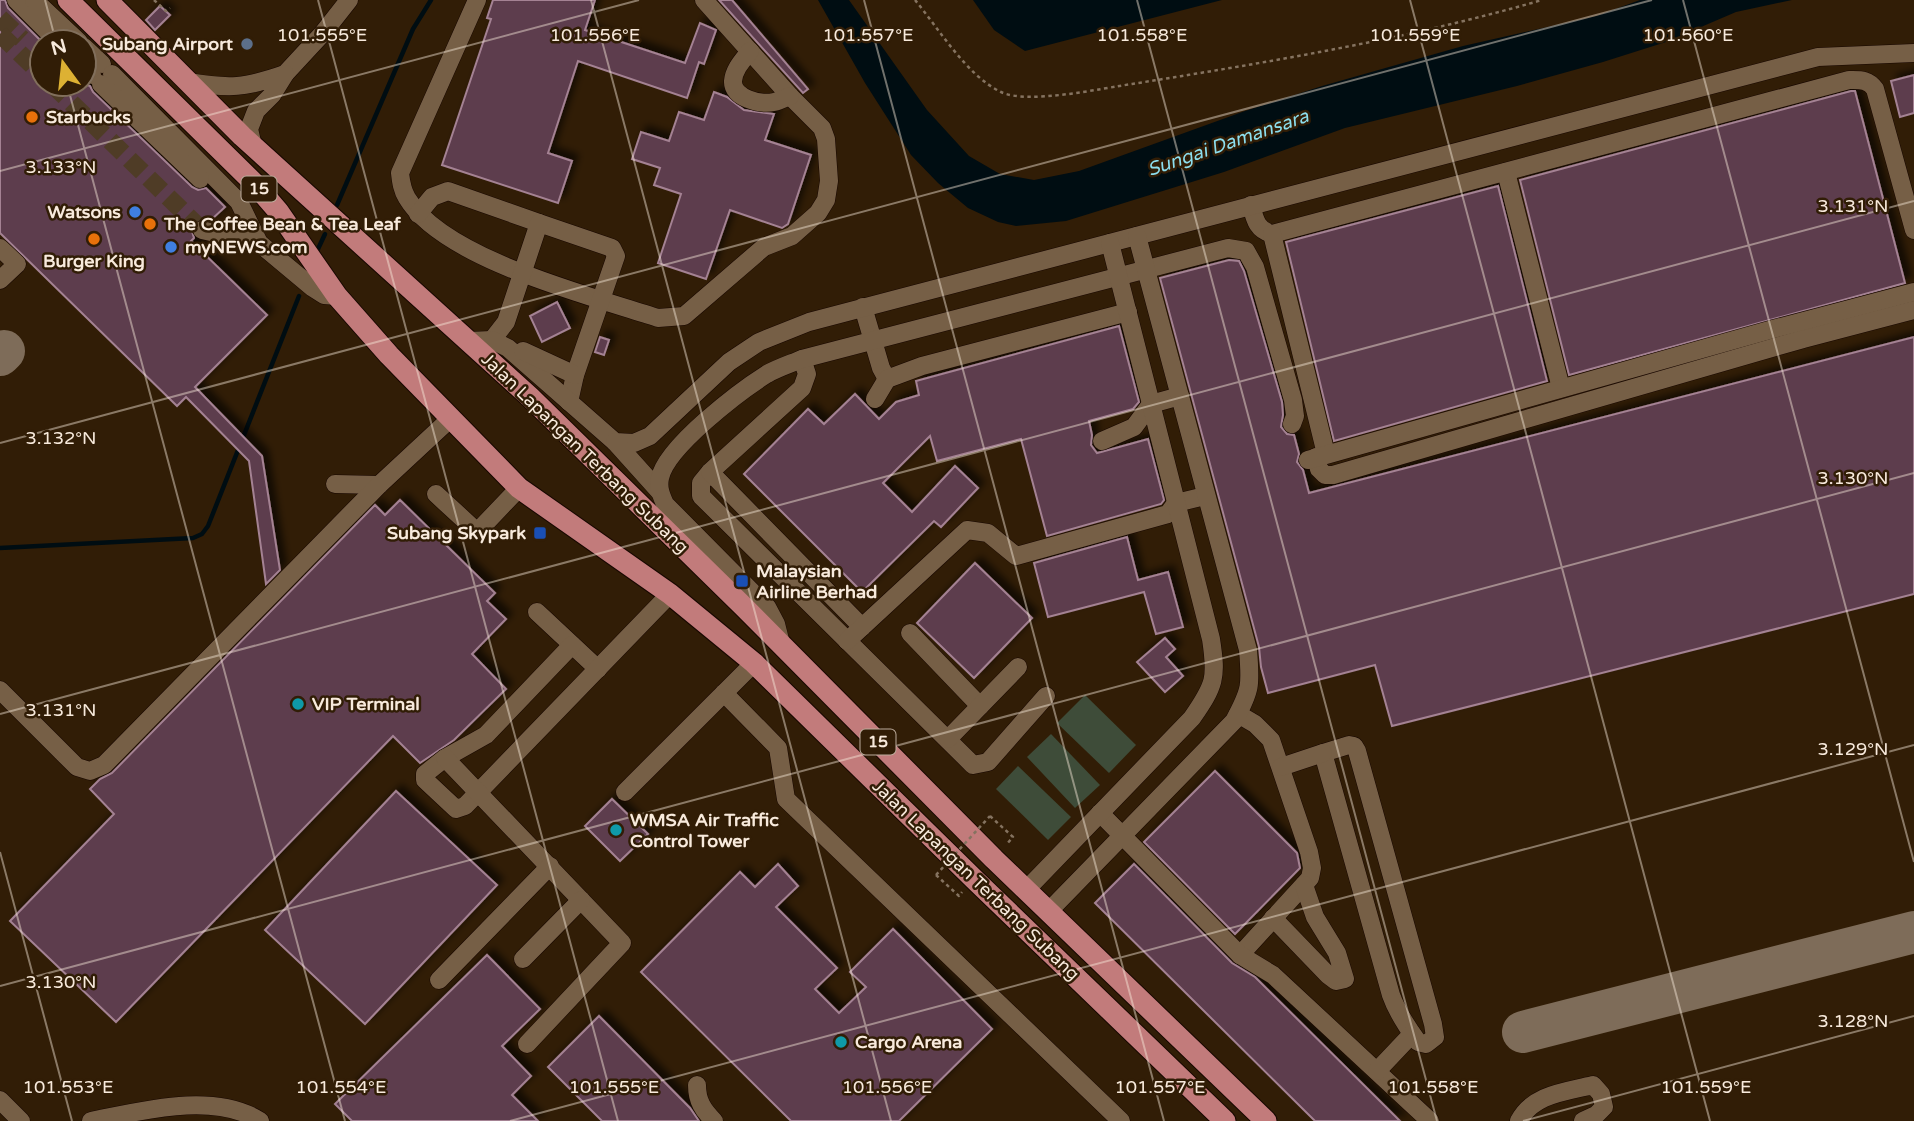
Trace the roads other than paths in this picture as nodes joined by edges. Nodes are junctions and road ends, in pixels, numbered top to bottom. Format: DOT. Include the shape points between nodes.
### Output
graph roads {
  1 [pos="16,0"];
  2 [pos="34,0"];
  3 [pos="68,0"];
  4 [pos="107,0"];
  5 [pos="349,0"];
  6 [pos="477,0"];
  7 [pos="704,0"];
  8 [pos="44,28"];
  9 [pos="64,28"];
  10 [pos="750,51"];
  11 [pos="1914,52"];
  12 [pos="98,73"];
  13 [pos="285,74"];
  14 [pos="188,82"];
  15 [pos="790,96"];
  16 [pos="253,146"];
  17 [pos="1506,172"];
  18 [pos="1251,205"];
  19 [pos="418,214"];
  20 [pos="539,223"];
  21 [pos="206,226"];
  22 [pos="1914,230"];
  23 [pos="1272,234"];
  24 [pos="1137,236"];
  25 [pos="258,243"];
  26 [pos="1110,243"];
  27 [pos="0,248"];
  28 [pos="1146,269"];
  29 [pos="522,272"];
  30 [pos="1118,275"];
  31 [pos="0,280"];
  32 [pos="1914,292"];
  33 [pos="337,296"];
  34 [pos="601,299"];
  35 [pos="863,307"];
  36 [pos="1914,310"];
  37 [pos="1128,312"];
  38 [pos="494,337"];
  39 [pos="873,340"];
  40 [pos="469,341"];
  41 [pos="759,342"];
  42 [pos="802,359"];
  43 [pos="774,371"];
  44 [pos="575,374"];
  45 [pos="887,379"];
  46 [pos="702,385"];
  47 [pos="1561,388"];
  48 [pos="1180,396"];
  49 [pos="875,398"];
  50 [pos="569,402"];
  51 [pos="1151,404"];
  52 [pos="721,408"];
  53 [pos="450,419"];
  54 [pos="1292,424"];
  55 [pos="1102,441"];
  56 [pos="615,442"];
  57 [pos="1317,457"];
  58 [pos="710,472"];
  59 [pos="335,484"];
  60 [pos="379,485"];
  61 [pos="519,488"];
  62 [pos="659,491"];
  63 [pos="436,494"];
  64 [pos="1205,496"];
  65 [pos="1176,503"];
  66 [pos="670,594"];
  67 [pos="537,612"];
  68 [pos="862,627"];
  69 [pos="910,633"];
  70 [pos="847,641"];
  71 [pos="781,644"];
  72 [pos="572,645"];
  73 [pos="754,663"];
  74 [pos="1018,667"];
  75 [pos="598,669"];
  76 [pos="0,690"];
  77 [pos="724,693"];
  78 [pos="1046,696"];
  79 [pos="980,706"];
  80 [pos="1238,714"];
  81 [pos="947,739"];
  82 [pos="1323,752"];
  83 [pos="445,758"];
  84 [pos="1281,767"];
  85 [pos="479,792"];
  86 [pos="625,792"];
  87 [pos="1100,813"];
  88 [pos="1122,836"];
  89 [pos="550,866"];
  90 [pos="1304,885"];
  91 [pos="1026,890"];
  92 [pos="581,900"];
  93 [pos="1048,912"];
  94 [pos="1273,918"];
  95 [pos="1240,954"];
  96 [pos="523,959"];
  97 [pos="439,980"];
  98 [pos="1412,1034"];
  99 [pos="527,1044"];
  100 [pos="1377,1071"];
  101 [pos="697,1085"];
  102 [pos="0,1100"];
  103 [pos="1525,1120"];
  104 [pos="21,1121"];
  105 [pos="91,1121"];
  106 [pos="260,1121"];
  107 [pos="714,1121"];
  108 [pos="1121,1121"];
  109 [pos="1225,1121"];
  110 [pos="1266,1121"];
  111 [pos="1430,1121"];
  112 [pos="1583,1121"];
  1 -- 8 [label="street"];
  2 -- 9 [label="street"];
  3 -- 33 [label="main road, Jalan Lapangan Terbang Subang / 15" via="254,183"];
  4 -- 14 [label="main road, Jalan Lapangan Terbang Subang / 15"];
  5 -- 13 [label="street"];
  6 -- 19 [label="street" via="400,173 401,187"];
  7 -- 10 [label="street"];
  10 -- 15 [label="street"];
  10 -- 15 [label="street" via="736,71 735,90 745,98 766,102"];
  11 -- 18 [label="street" via="1818,57"];
  12 -- 25 [label="street" via="239,202"];
  13 -- 14 [label="street" via="250,86"];
  13 -- 16 [label="street" via="256,111 250,129"];
  14 -- 16 [label="main road, Jalan Lapangan Terbang Subang / 15"];
  15 -- 34 [label="street" via="822,128 826,139 829,181 818,213 792,236 764,247 684,316 658,318"];
  16 -- 40 [label="main road, Jalan Lapangan Terbang Subang / 15"];
  17 -- 22 [label="street" via="1863,80 1875,89"];
  17 -- 23 [label="street"];
  17 -- 47 [label="street"];
  18 -- 23 [label="street" via="1257,225"];
  18 -- 24 [label="street"];
  19 -- 20 [label="street" via="432,197 448,191"];
  19 -- 29 [label="street" via="464,247"];
  20 -- 29 [label="street"];
  20 -- 34 [label="street" via="612,248 616,256"];
  21 -- 25 [label="street"];
  23 -- 57 [label="street"];
  24 -- 26 [label="street"];
  24 -- 28 [label="street"];
  25 -- 33 [label="street" via="313,288"];
  26 -- 30 [label="street"];
  26 -- 35 [label="street"];
  27 -- 31 [label="street" via="17,264"];
  28 -- 30 [label="street"];
  28 -- 48 [label="street"];
  28 -- 54 [label="street" via="1228,248 1246,251 1255,267 1296,410"];
  29 -- 34 [label="street"];
  29 -- 38 [label="street" via="506,322"];
  30 -- 37 [label="street"];
  30 -- 39 [label="street"];
  32 -- 47 [label="street"];
  33 -- 53 [label="main road, Jalan Lapangan Terbang Subang / 15"];
  34 -- 44 [label="street"];
  35 -- 39 [label="street"];
  35 -- 41 [label="street"];
  36 -- 57 [label="street" via="1333,475 1319,470"];
  37 -- 45 [label="street"];
  37 -- 51 [label="street"];
  38 -- 40 [label="street"];
  38 -- 44 [label="street"];
  38 -- 50 [label="street"];
  39 -- 42 [label="street"];
  39 -- 45 [label="street"];
  40 -- 71 [label="main road, Jalan Lapangan Terbang Subang / 15"];
  41 -- 43 [label="street"];
  41 -- 46 [label="street"];
  42 -- 43 [label="street"];
  42 -- 58 [label="street" via="807,373 802,388"];
  43 -- 52 [label="street"];
  44 -- 50 [label="street"];
  45 -- 49 [label="street"];
  46 -- 52 [label="street"];
  46 -- 56 [label="street" via="650,436 634,443"];
  47 -- 57 [label="street"];
  48 -- 51 [label="street"];
  48 -- 64 [label="street"];
  50 -- 56 [label="street"];
  51 -- 55 [label="street" via="1134,427"];
  51 -- 65 [label="street"];
  52 -- 62 [label="street" via="674,452 660,477"];
  53 -- 60 [label="street"];
  53 -- 61 [label="main road, Jalan Lapangan Terbang Subang / 15"];
  56 -- 62 [label="street"];
  58 -- 68 [label="street"];
  58 -- 70 [label="street" via="701,483 701,496"];
  59 -- 60 [label="street"];
  60 -- 76 [label="street" via="104,765 90,771 77,767"];
  61 -- 63 [label="street" via="475,530"];
  61 -- 66 [label="main road, Jalan Lapangan Terbang Subang / 15"];
  62 -- 71 [label="street" via="665,504 767,607"];
  64 -- 65 [label="street"];
  64 -- 80 [label="street" via="1248,650 1248,696"];
  65 -- 68 [label="street" via="1168,514 1016,556 988,533 967,530"];
  65 -- 87 [label="street" via="1216,668 1209,694 1192,718"];
  66 -- 73 [label="main road, Jalan Lapangan Terbang Subang / 15"];
  66 -- 75 [label="street"];
  67 -- 72 [label="street"];
  68 -- 70 [label="street"];
  69 -- 79 [label="street"];
  70 -- 81 [label="street"];
  71 -- 91 [label="main road, Jalan Lapangan Terbang Subang / 15"];
  72 -- 75 [label="street"];
  72 -- 83 [label="street" via="486,735"];
  73 -- 77 [label="street"];
  73 -- 109 [label="main road, Jalan Lapangan Terbang Subang / 15"];
  74 -- 79 [label="street"];
  75 -- 85 [label="street"];
  77 -- 86 [label="street"];
  77 -- 108 [label="street" via="778,748 786,799"];
  78 -- 81 [label="street" via="988,762 973,765"];
  79 -- 81 [label="street"];
  80 -- 84 [label="street" via="1264,731"];
  80 -- 88 [label="street"];
  82 -- 84 [label="street"];
  82 -- 98 [label="street" via="1391,995"];
  82 -- 98 [label="street" via="1349,745 1357,751 1435,1032 1434,1040 1426,1044"];
  83 -- 85 [label="street"];
  83 -- 85 [label="street" via="425,774 425,780 456,809"];
  84 -- 90 [label="street" via="1312,862"];
  85 -- 89 [label="street"];
  87 -- 88 [label="street"];
  87 -- 91 [label="street"];
  88 -- 93 [label="street"];
  88 -- 95 [label="street"];
  89 -- 92 [label="street"];
  89 -- 97 [label="street"];
  90 -- 94 [label="street"];
  90 -- 94 [label="street" via="1345,979 1336,981 1328,975"];
  91 -- 93 [label="main road, Jalan Lapangan Terbang Subang / 15"];
  92 -- 96 [label="street"];
  92 -- 99 [label="street" via="622,943"];
  93 -- 110 [label="main road, Jalan Lapangan Terbang Subang / 15"];
  94 -- 95 [label="street"];
  95 -- 100 [label="street" via="1273,975"];
  98 -- 100 [label="street"];
  100 -- 111 [label="street"];
  101 -- 107 [label="street" via="701,1107"];
  102 -- 104 [label="street"];
  103 -- 112 [label="street" via="1526,1108 1535,1102 1593,1085 1604,1107"];
  105 -- 106 [label="street" via="165,1106 244,1111"];
}
